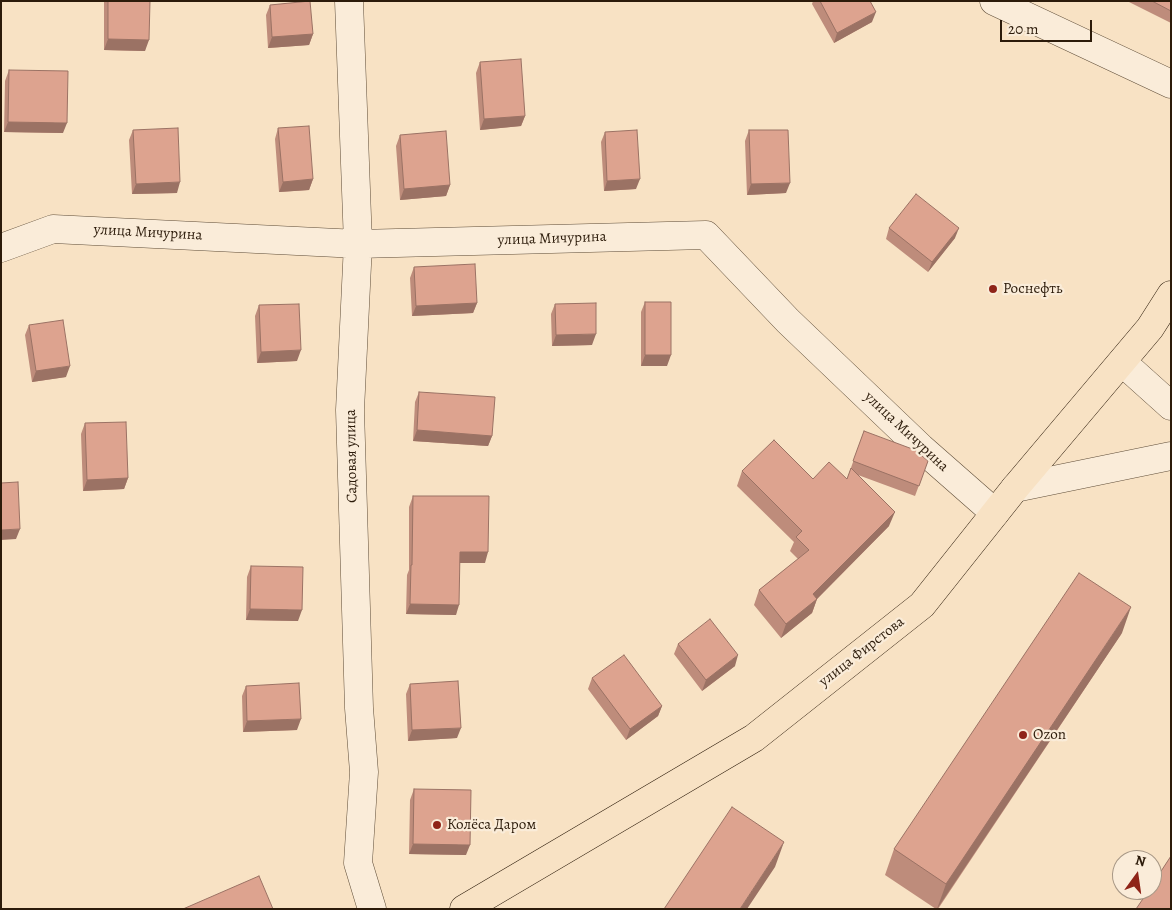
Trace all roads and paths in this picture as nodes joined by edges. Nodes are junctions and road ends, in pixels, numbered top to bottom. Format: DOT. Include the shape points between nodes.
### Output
graph roads {
  1 [pos="349,1"];
  2 [pos="994,1"];
  3 [pos="1171,84"];
  4 [pos="358,244"];
  5 [pos="1,248"];
  6 [pos="1171,295"];
  7 [pos="1122,362"];
  8 [pos="1171,406"];
  9 [pos="1171,456"];
  10 [pos="1015,488"];
  11 [pos="995,513"];
  12 [pos="372,909"];
  13 [pos="464,909"];
  1 -- 4 [label="street, Садовая улица"];
  2 -- 3 [label="street"];
  4 -- 5 [label="street, улица Мичурина" via="53,228"];
  4 -- 11 [label="street, улица Мичурина" via="706,235 788,321 921,448"];
  4 -- 12 [label="street, Садовая улица" via="350,410 359,708 364,772 358,863"];
  6 -- 7 [label="main road, улица Фирстова" via="1150,328"];
  7 -- 8 [label="street"];
  7 -- 10 [label="main road, улица Фирстова"];
  9 -- 10 [label="street"];
  10 -- 11 [label="main road, улица Фирстова"];
  11 -- 13 [label="main road, улица Фирстова" via="922,605 754,738"];
}
